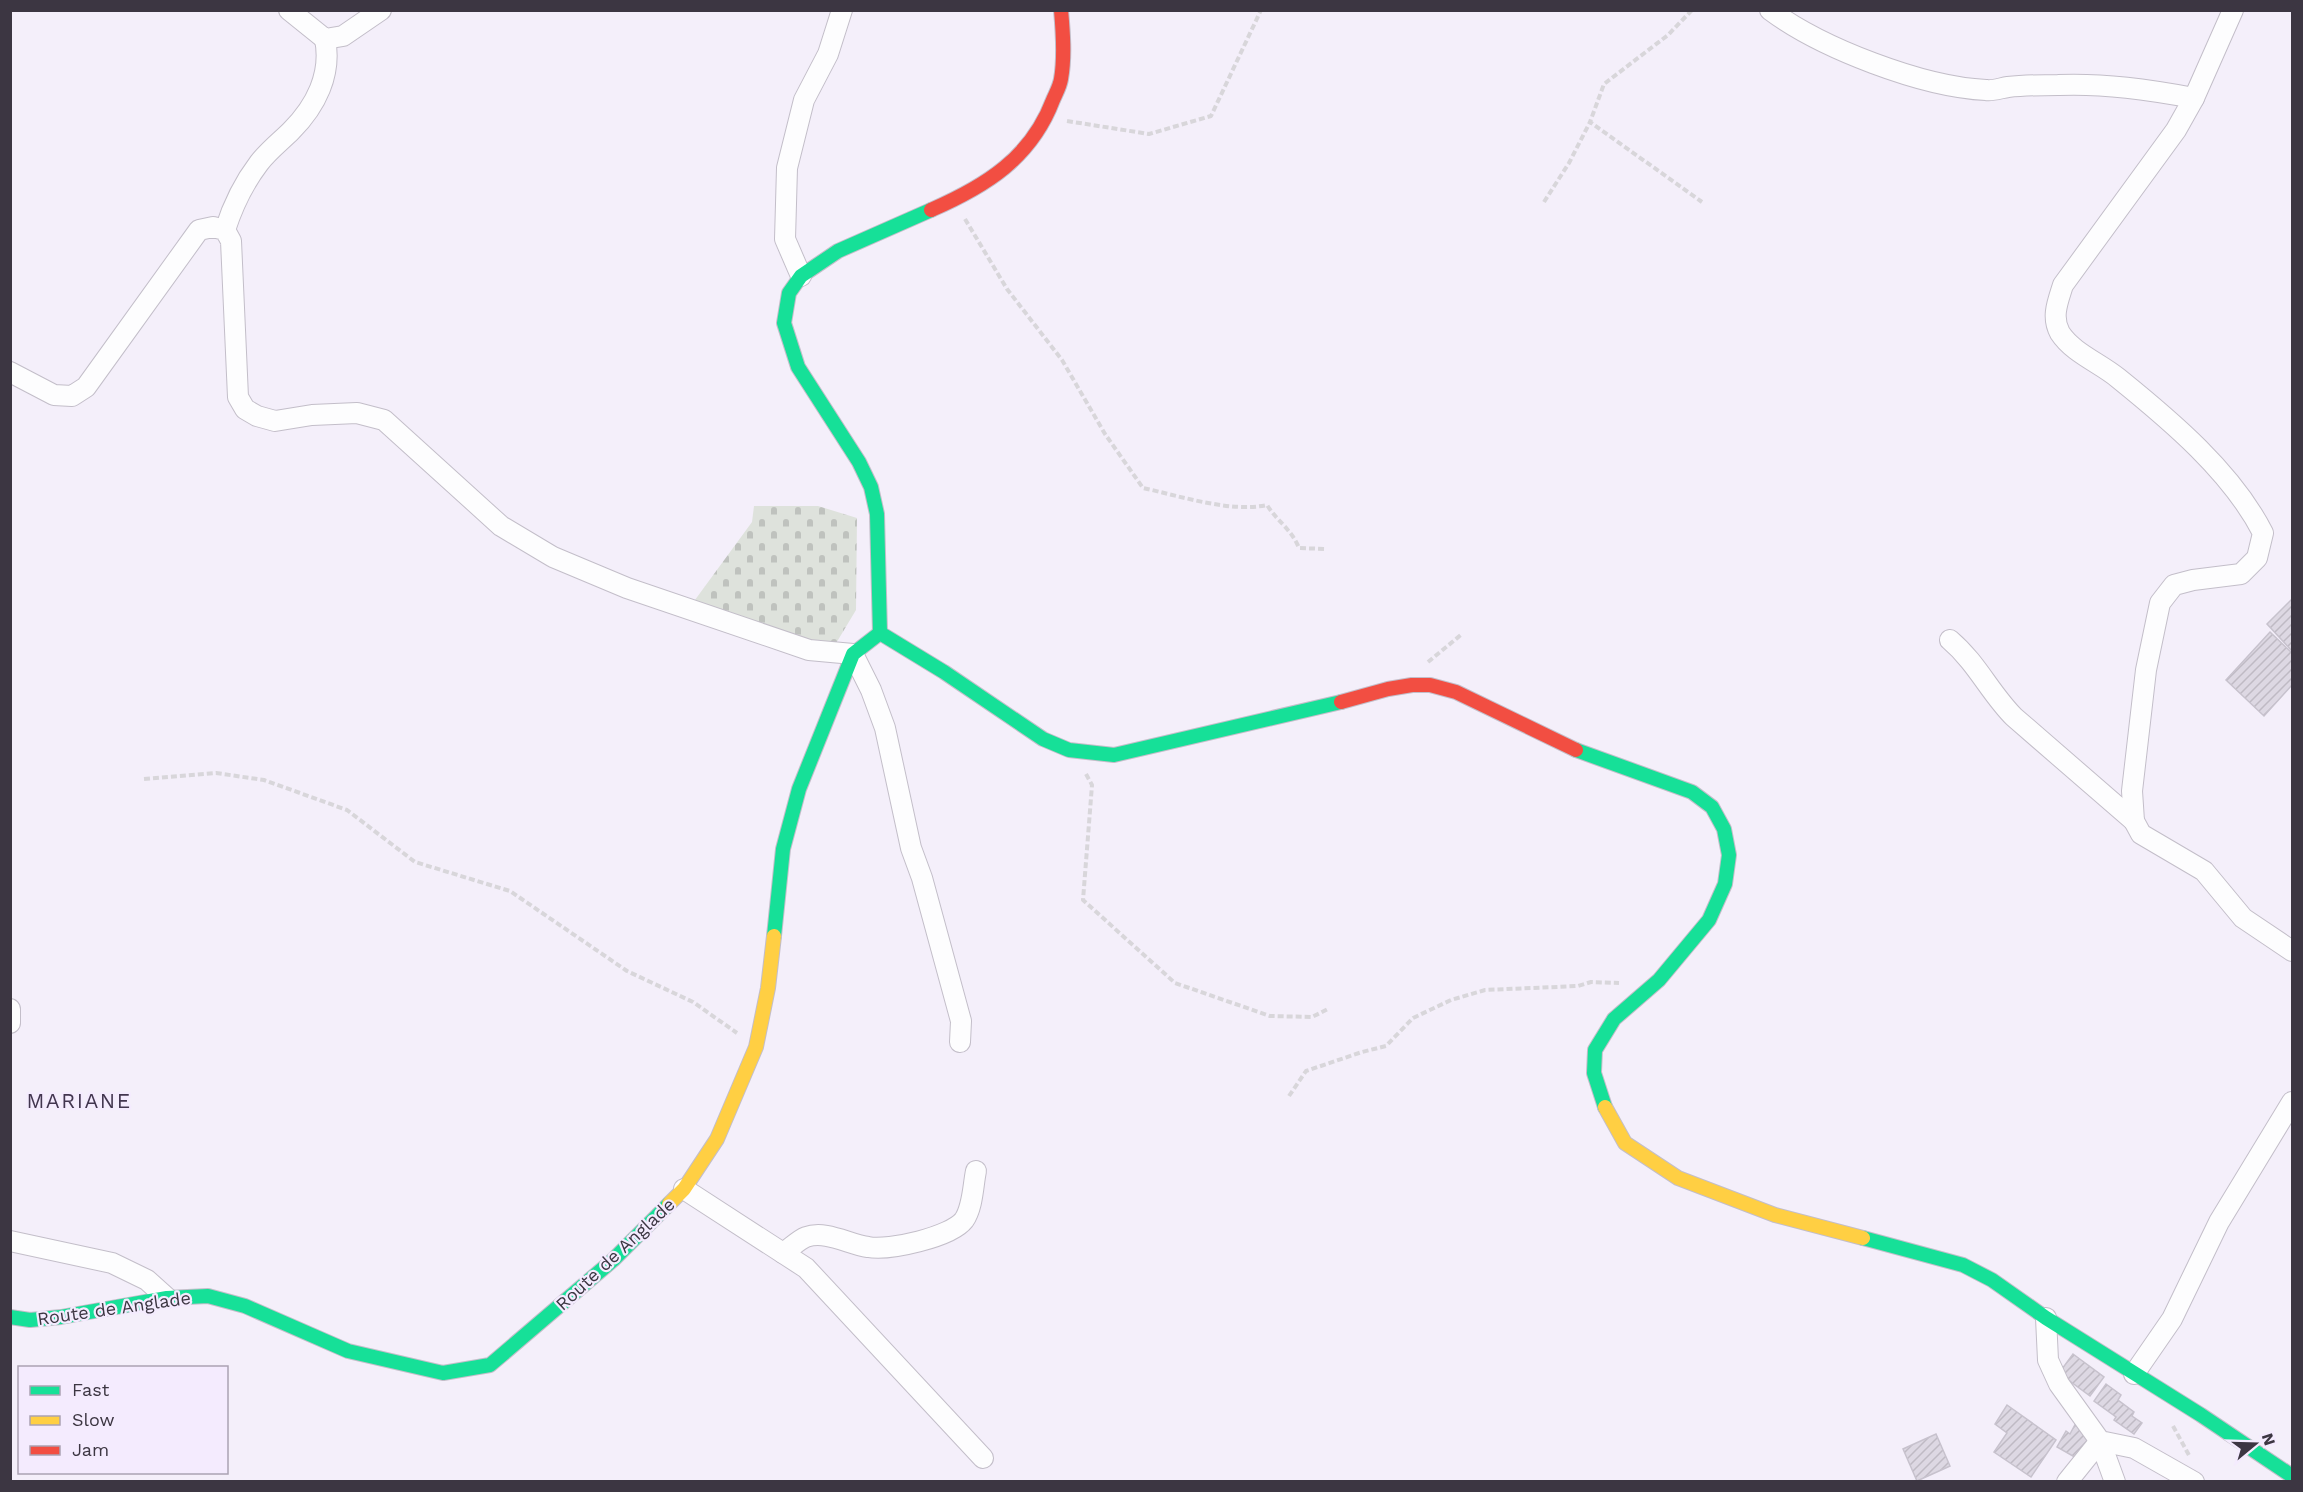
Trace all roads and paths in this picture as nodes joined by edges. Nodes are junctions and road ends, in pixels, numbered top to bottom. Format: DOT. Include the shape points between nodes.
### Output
graph roads {
  1 [pos="289,10"];
  2 [pos="381,10"];
  3 [pos="842,10"];
  4 [pos="1061,10"];
  5 [pos="1261,10"];
  6 [pos="1692,10"];
  7 [pos="1770,10"];
  8 [pos="2233,10"];
  9 [pos="325,39"];
  10 [pos="2194,98"];
  11 [pos="1046,118"];
  12 [pos="1590,122"];
  13 [pos="954,201"];
  14 [pos="1544,202"];
  15 [pos="1702,202"];
  16 [pos="225,230"];
  17 [pos="801,276"];
  18 [pos="10,372"];
  19 [pos="1325,549"];
  20 [pos="880,633"];
  21 [pos="1462,634"];
  22 [pos="1950,640"];
  23 [pos="853,654"];
  24 [pos="1412,685"];
  25 [pos="1084,752"];
  26 [pos="144,779"];
  27 [pos="2134,821"];
  28 [pos="2292,951"];
  29 [pos="1659,980"];
  30 [pos="10,1009"];
  31 [pos="1328,1009"];
  32 [pos="10,1023"];
  33 [pos="960,1042"];
  34 [pos="756,1047"];
  35 [pos="1289,1096"];
  36 [pos="2292,1102"];
  37 [pos="976,1171"];
  38 [pos="684,1189"];
  39 [pos="10,1241"];
  40 [pos="783,1253"];
  41 [pos="167,1298"];
  42 [pos="10,1317"];
  43 [pos="2046,1318"];
  44 [pos="2134,1374"];
  45 [pos="2177,1400"];
  46 [pos="2100,1441"];
  47 [pos="983,1458"];
  48 [pos="2192,1460"];
  49 [pos="2292,1476"];
  50 [pos="2067,1482"];
  51 [pos="2115,1482"];
  52 [pos="2194,1482"];
  1 -- 9 [label="street"];
  2 -- 9 [label="street" via="343,36"];
  3 -- 17 [label="street" via="828,54 804,100 787,168 786,239"];
  4 -- 11 [label="street" via="1061,79"];
  5 -- 11 [label="path" via="1211,116 1149,134"];
  6 -- 12 [label="path" via="1668,35 1604,84"];
  7 -- 10 [label="street" via="1784,21 1890,70 1956,87 2117,87"];
  8 -- 10 [label="street"];
  9 -- 16 [label="street" via="327,70 320,91 308,112 250,176"];
  10 -- 27 [label="street" via="2176,130 2063,285 2054,312 2060,332 2073,347 2109,370 2167,417 2232,486 2264,533 2257,558 2241,574 2174,585 2160,603 2146,670 2132,791"];
  11 -- 13 [label="street" via="1011,164"];
  12 -- 14 [label="path"];
  12 -- 15 [label="path"];
  13 -- 17 [label="street" via="838,251"];
  13 -- 19 [label="path" via="1008,289 1062,360 1105,435 1143,488 1220,504 1253,508 1267,505 1295,537 1299,548"];
  16 -- 18 [label="street" via="199,230 86,387 72,396 54,395"];
  16 -- 23 [label="street" via="231,242 238,397 245,409 275,421 357,413 384,420 501,526 553,557 627,588 809,650"];
  17 -- 20 [label="street" via="789,293 784,322 798,367 871,487 877,514"];
  20 -- 23 [label="street"];
  20 -- 25 [label="street" via="1043,739"];
  21 -- 24 [label="path" via="1431,658"];
  22 -- 27 [label="street" via="1973,661 1998,701 2014,717"];
  23 -- 33 [label="street" via="885,728 911,848 961,1021"];
  23 -- 34 [label="street, Route de Anglade" via="799,789 783,849 768,987"];
  24 -- 25 [label="street" via="1114,755"];
  24 -- 29 [label="street" via="1456,692 1576,750 1692,792 1712,807 1724,829 1729,855 1725,884 1708,920"];
  25 -- 31 [label="path" via="1086,777 1092,785 1083,900 1175,982 1270,1017 1312,1017"];
  26 -- 34 [label="path" via="216,773 264,780 347,810 415,862 510,891 627,971 693,1002"];
  27 -- 28 [label="street" via="2141,834 2204,871 2243,918"];
  29 -- 35 [label="path" via="1485,990 1451,1000 1413,1018 1386,1046 1306,1071"];
  29 -- 43 [label="street" via="1614,1019 1595,1050 1594,1073 1602,1101 1625,1143 1678,1178 1775,1215 1963,1265"];
  30 -- 32 [label="street"];
  34 -- 38 [label="street, Route de Anglade" via="717,1139"];
  36 -- 44 [label="street" via="2219,1222 2172,1318"];
  37 -- 40 [label="street" via="964,1220 952,1229 902,1246 870,1248 827,1235 806,1237"];
  38 -- 40 [label="street"];
  38 -- 41 [label="street, Route de Anglade" via="613,1260 490,1365 443,1373 348,1351 245,1306 208,1296"];
  39 -- 41 [label="street" via="112,1263 147,1280"];
  40 -- 47 [label="street" via="825,1287"];
  41 -- 42 [label="street, Route de Anglade" via="61,1317"];
  43 -- 44 [label="street"];
  43 -- 46 [label="street" via="2048,1360 2059,1384"];
  44 -- 45 [label="street"];
  45 -- 48 [label="path" via="2171,1423"];
  45 -- 49 [label="street"];
  46 -- 50 [label="street"];
  46 -- 51 [label="street"];
  46 -- 52 [label="street" via="2134,1448"];
}
